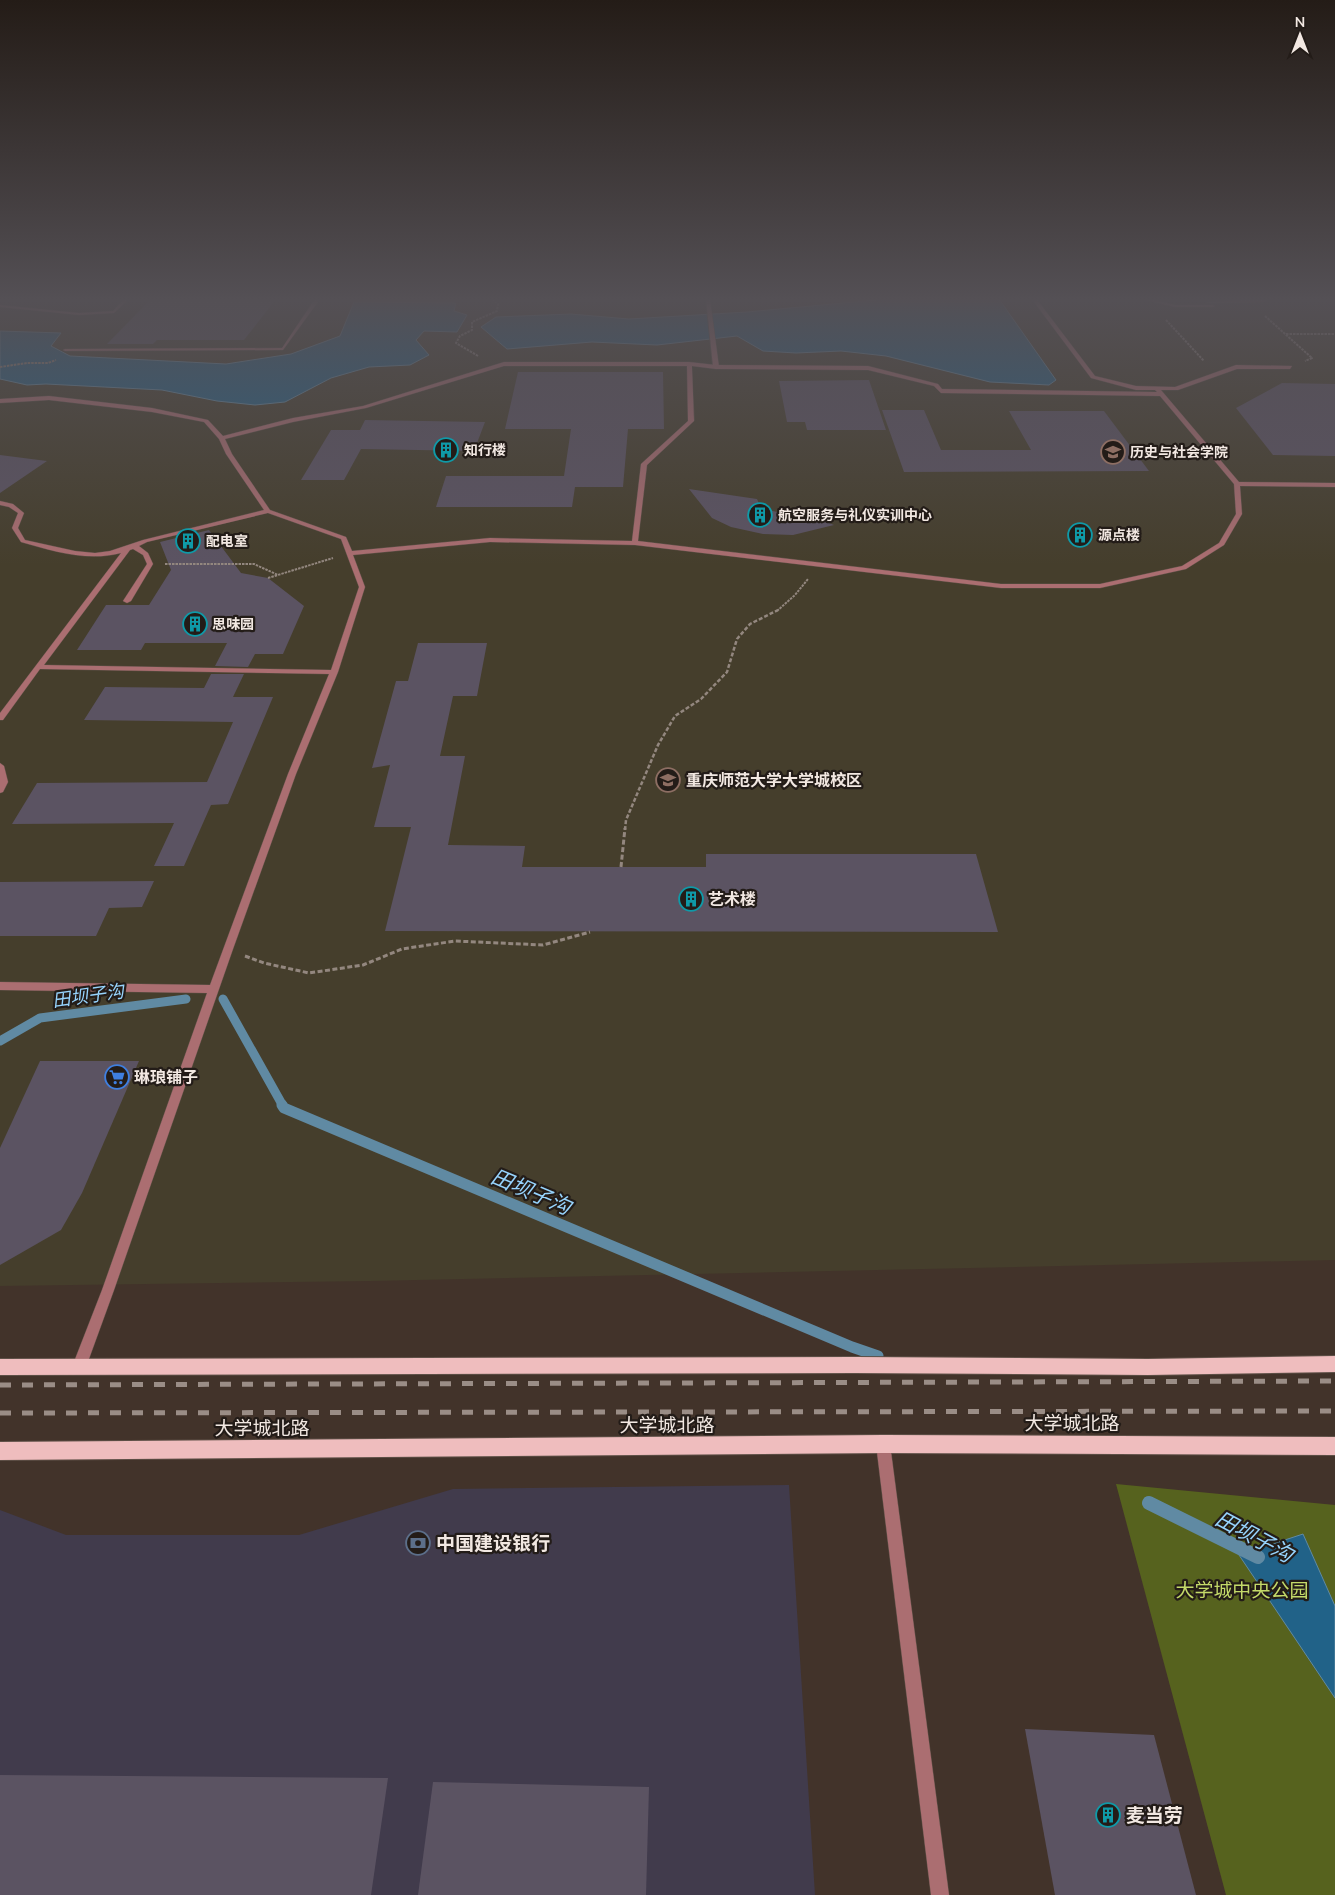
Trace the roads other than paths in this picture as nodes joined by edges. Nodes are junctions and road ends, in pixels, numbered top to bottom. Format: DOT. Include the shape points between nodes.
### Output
graph roads {
  1 [pos="427,387"];
  2 [pos="690,387"];
  3 [pos="938,387"];
  4 [pos="1134,387"];
  5 [pos="1180,387"];
  6 [pos="1159,391"];
  7 [pos="0,401"];
  8 [pos="222,438"];
  9 [pos="1237,484"];
  10 [pos="1335,485"];
  11 [pos="0,503"];
  12 [pos="268,511"];
  13 [pos="635,543"];
  14 [pos="130,548"];
  15 [pos="350,553"];
  16 [pos="127,601"];
  17 [pos="36,667"];
  18 [pos="334,672"];
  19 [pos="0,718"];
  20 [pos="0,766"];
  21 [pos="0,790"];
  22 [pos="0,986"];
  23 [pos="214,989"];
  24 [pos="1335,1364"];
  25 [pos="78,1366"];
  26 [pos="0,1367"];
  27 [pos="883,1444"];
  28 [pos="1335,1446"];
  29 [pos="0,1451"];
  30 [pos="940,1895"];
  1 -- 8 [label="street" via="364,407"];
  2 -- 13 [label="street" via="691,421 644,464"];
  3 -- 6 [label="street" via="941,391"];
  4 -- 6 [label="street"];
  5 -- 6 [label="street"];
  6 -- 9 [label="street"];
  7 -- 8 [label="street" via="49,398 152,410 206,421"];
  8 -- 12 [label="street" via="229,454"];
  9 -- 10 [label="street"];
  9 -- 13 [label="street" via="1239,514 1222,544 1184,568 1100,586 1001,586"];
  11 -- 14 [label="street" via="11,505 21,513 16,528 23,541 54,549 103,555"];
  12 -- 14 [label="street" via="146,541"];
  12 -- 15 [label="street" via="344,538"];
  13 -- 15 [label="street" via="490,540"];
  14 -- 16 [label="street" via="146,554 150,564"];
  14 -- 17 [label="street"];
  15 -- 18 [label="street" via="362,587"];
  17 -- 18 [label="street"];
  17 -- 19 [label="street"];
  18 -- 23 [label="street" via="292,774"];
  20 -- 21 [label="street" via="4,782"];
  22 -- 23 [label="street"];
  23 -- 25 [label="street"];
  24 -- 25 [label="main road"];
  25 -- 26 [label="main road"];
  27 -- 28 [label="main road, 大学城北路"];
  27 -- 29 [label="main road, 大学城北路"];
  27 -- 30 [label="street"];
}
